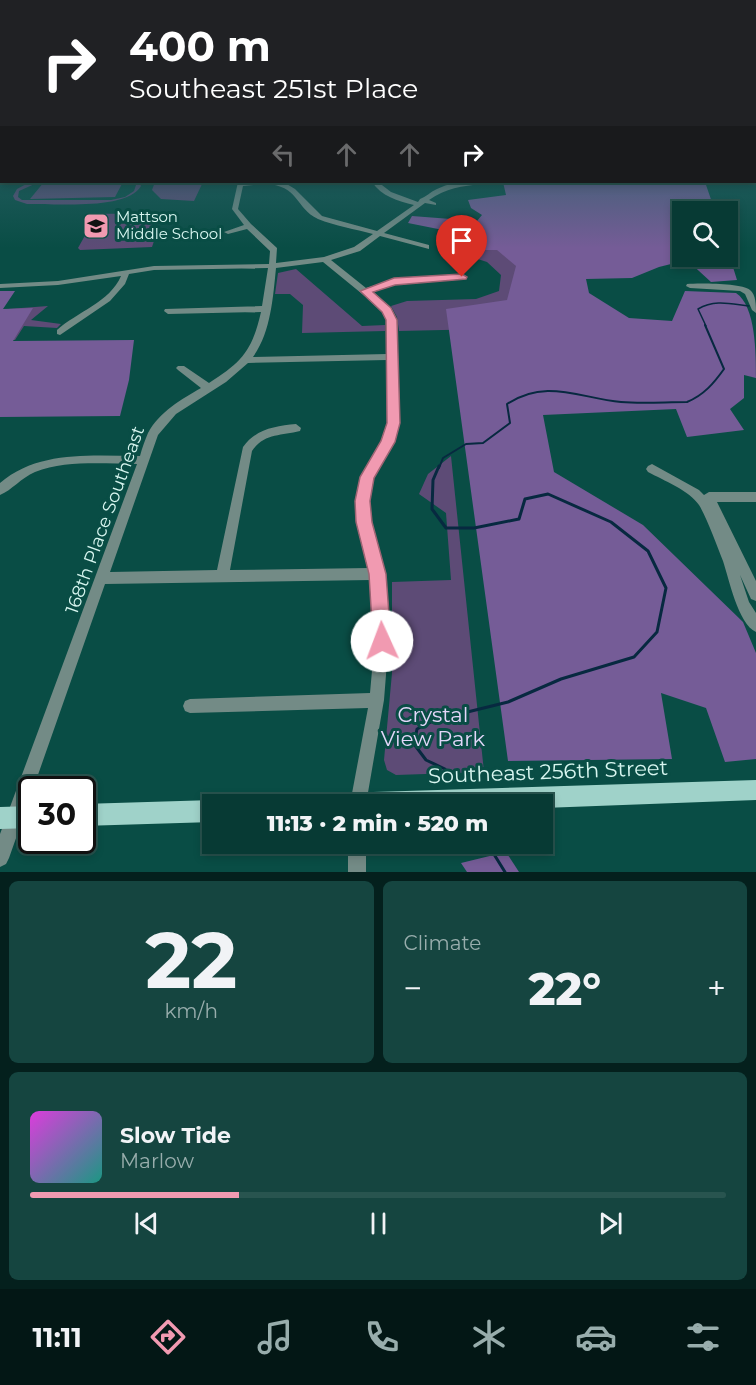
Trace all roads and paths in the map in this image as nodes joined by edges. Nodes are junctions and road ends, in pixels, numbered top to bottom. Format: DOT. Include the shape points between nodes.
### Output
graph roads {
  1 [pos="240,183"];
  2 [pos="376,183"];
  3 [pos="441,183"];
  4 [pos="475,183"];
  5 [pos="447,187"];
  6 [pos="420,202"];
  7 [pos="434,204"];
  8 [pos="248,226"];
  9 [pos="228,232"];
  10 [pos="378,234"];
  11 [pos="426,246"];
  12 [pos="324,259"];
  13 [pos="273,266"];
  14 [pos="126,272"];
  15 [pos="462,277"];
  16 [pos="0,286"];
  17 [pos="690,286"];
  18 [pos="365,291"];
  19 [pos="265,309"];
  20 [pos="756,310"];
  21 [pos="168,311"];
  22 [pos="60,332"];
  23 [pos="392,357"];
  24 [pos="246,360"];
  25 [pos="181,368"];
  26 [pos="207,387"];
  27 [pos="296,428"];
  28 [pos="143,460"];
  29 [pos="652,469"];
  30 [pos="0,490"];
  31 [pos="756,497"];
  32 [pos="377,574"];
  33 [pos="222,577"];
  34 [pos="102,578"];
  35 [pos="756,595"];
  36 [pos="756,625"];
  37 [pos="377,700"];
  38 [pos="190,706"];
  39 [pos="756,790"];
  40 [pos="354,794"];
  41 [pos="553,797"];
  42 [pos="202,811"];
  43 [pos="96,815"];
  44 [pos="15,817"];
  45 [pos="357,854"];
  46 [pos="0,858"];
  47 [pos="357,872"];
  1 -- 8 [label="street, 168th Place Southeast" via="234,206"];
  1 -- 10 [label="street" via="284,184 320,217"];
  2 -- 6 [label="street" via="393,197"];
  3 -- 5 [label="street"];
  4 -- 5 [label="street"];
  5 -- 6 [label="street"];
  6 -- 7 [label="street"];
  6 -- 10 [label="street"];
  8 -- 9 [label="street"];
  8 -- 13 [label="street, 168th Place Southeast" via="274,248"];
  10 -- 11 [label="street"];
  10 -- 12 [label="street" via="357,249"];
  12 -- 13 [label="street"];
  12 -- 18 [label="street"];
  13 -- 14 [label="street"];
  13 -- 19 [label="street, 168th Place Southeast"];
  14 -- 16 [label="street" via="49,284"];
  14 -- 22 [label="street" via="122,285 112,296 72,320"];
  15 -- 18 [label="street" via="394,282"];
  17 -- 20 [label="street" via="741,289 751,297"];
  18 -- 23 [label="street" via="390,316"];
  19 -- 21 [label="street"];
  19 -- 24 [label="street, 168th Place Southeast" via="261,335"];
  23 -- 24 [label="street"];
  23 -- 32 [label="street" via="392,432 367,477 362,501"];
  24 -- 26 [label="street, 168th Place Southeast"];
  25 -- 26 [label="street"];
  26 -- 28 [label="street, 168th Place Southeast" via="158,426"];
  27 -- 33 [label="street" via="272,430 255,439 247,450"];
  28 -- 30 [label="street" via="36,465"];
  28 -- 34 [label="street, 168th Place Southeast"];
  29 -- 36 [label="street" via="695,493 703,502 743,605"];
  31 -- 35 [label="street" via="709,497"];
  32 -- 33 [label="street"];
  32 -- 37 [label="street" via="382,638"];
  33 -- 34 [label="street"];
  34 -- 44 [label="street, 168th Place Southeast"];
  37 -- 38 [label="street"];
  37 -- 40 [label="street"];
  39 -- 41 [label="main road, Southeast 256th Street"];
  42 -- 43 [label="main road"];
  44 -- 46 [label="street, 168th Place Southeast"];
  45 -- 47 [label="street"];
}
